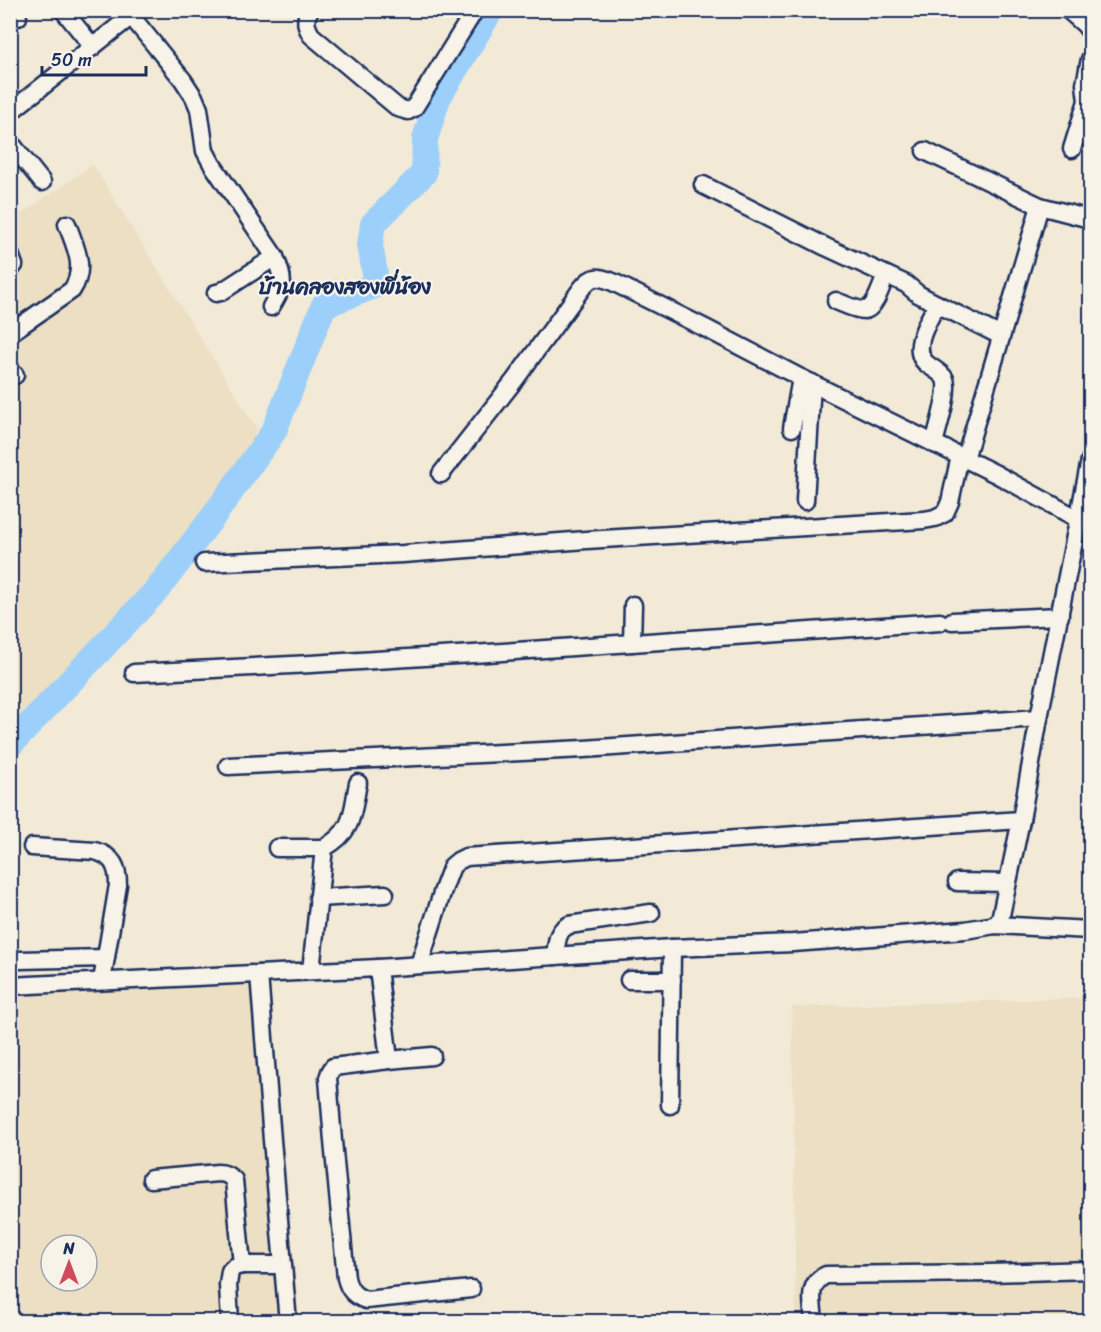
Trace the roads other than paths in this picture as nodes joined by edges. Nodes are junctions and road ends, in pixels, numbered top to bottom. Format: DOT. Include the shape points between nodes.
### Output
graph roads {
  1 [pos="63,10"];
  2 [pos="309,10"];
  3 [pos="475,10"];
  4 [pos="1068,10"];
  5 [pos="135,13"];
  6 [pos="1090,32"];
  7 [pos="93,47"];
  8 [pos="1090,59"];
  9 [pos="10,112"];
  10 [pos="10,142"];
  11 [pos="1072,149"];
  12 [pos="925,151"];
  13 [pos="42,182"];
  14 [pos="703,186"];
  15 [pos="1040,206"];
  16 [pos="1090,219"];
  17 [pos="67,224"];
  18 [pos="10,254"];
  19 [pos="274,257"];
  20 [pos="10,270"];
  21 [pos="886,275"];
  22 [pos="216,293"];
  23 [pos="836,301"];
  24 [pos="937,304"];
  25 [pos="270,307"];
  26 [pos="10,333"];
  27 [pos="1001,336"];
  28 [pos="806,380"];
  29 [pos="792,428"];
  30 [pos="934,444"];
  31 [pos="962,458"];
  32 [pos="1090,460"];
  33 [pos="441,474"];
  34 [pos="805,501"];
  35 [pos="1080,520"];
  36 [pos="204,562"];
  37 [pos="633,605"];
  38 [pos="1060,616"];
  39 [pos="632,644"];
  40 [pos="134,672"];
  41 [pos="1039,718"];
  42 [pos="228,766"];
  43 [pos="358,783"];
  44 [pos="1021,820"];
  45 [pos="32,848"];
  46 [pos="277,848"];
  47 [pos="324,848"];
  48 [pos="957,882"];
  49 [pos="1007,883"];
  50 [pos="385,894"];
  51 [pos="318,898"];
  52 [pos="651,913"];
  53 [pos="995,925"];
  54 [pos="1090,930"];
  55 [pos="672,948"];
  56 [pos="555,956"];
  57 [pos="106,958"];
  58 [pos="19,960"];
  59 [pos="419,965"];
  60 [pos="378,968"];
  61 [pos="311,971"];
  62 [pos="259,974"];
  63 [pos="629,980"];
  64 [pos="672,980"];
  65 [pos="102,981"];
  66 [pos="10,986"];
  67 [pos="432,1056"];
  68 [pos="389,1060"];
  69 [pos="670,1105"];
  70 [pos="151,1179"];
  71 [pos="242,1265"];
  72 [pos="282,1265"];
  73 [pos="1090,1270"];
  74 [pos="471,1289"];
  75 [pos="230,1322"];
  76 [pos="288,1322"];
  77 [pos="814,1322"];
  1 -- 7 [label="street"];
  2 -- 3 [label="street" via="306,27 311,35 398,108 408,111 414,108"];
  4 -- 6 [label="street"];
  5 -- 7 [label="street"];
  5 -- 19 [label="street" via="194,97 205,151"];
  7 -- 9 [label="street"];
  8 -- 11 [label="street" via="1087,101"];
  10 -- 13 [label="street"];
  12 -- 15 [label="street"];
  14 -- 21 [label="street"];
  15 -- 16 [label="street"];
  15 -- 27 [label="street"];
  17 -- 26 [label="street" via="80,260 77,282 72,290"];
  18 -- 20 [label="street" via="14,265"];
  19 -- 22 [label="street"];
  19 -- 25 [label="street" via="283,280"];
  21 -- 23 [label="street" via="868,309"];
  21 -- 24 [label="street"];
  24 -- 27 [label="street"];
  24 -- 30 [label="street" via="925,328 920,353 924,363 945,379 947,390"];
  27 -- 31 [label="street"];
  28 -- 29 [label="street"];
  28 -- 30 [label="street"];
  28 -- 33 [label="street" via="613,282 589,279"];
  28 -- 34 [label="street"];
  30 -- 31 [label="street"];
  31 -- 35 [label="street"];
  31 -- 36 [label="street" via="945,513 924,520 403,554"];
  32 -- 35 [label="street"];
  35 -- 38 [label="street"];
  37 -- 39 [label="street"];
  38 -- 39 [label="street"];
  38 -- 41 [label="street"];
  39 -- 40 [label="street"];
  41 -- 42 [label="street" via="584,749"];
  41 -- 44 [label="street"];
  43 -- 47 [label="street" via="350,823 343,835"];
  44 -- 49 [label="street"];
  44 -- 59 [label="street" via="466,858 452,866"];
  45 -- 57 [label="street" via="95,851 105,854 116,868 118,885"];
  46 -- 47 [label="street"];
  47 -- 51 [label="street"];
  48 -- 49 [label="street"];
  49 -- 53 [label="street"];
  50 -- 51 [label="street"];
  51 -- 61 [label="street"];
  52 -- 56 [label="street" via="569,925 558,935"];
  53 -- 54 [label="street"];
  53 -- 55 [label="street" via="792,943"];
  55 -- 56 [label="street"];
  55 -- 64 [label="street"];
  56 -- 59 [label="street"];
  57 -- 58 [label="street"];
  57 -- 65 [label="street"];
  59 -- 60 [label="street"];
  60 -- 61 [label="street"];
  60 -- 68 [label="street"];
  61 -- 62 [label="street"];
  62 -- 65 [label="street"];
  62 -- 72 [label="street"];
  63 -- 64 [label="street"];
  64 -- 69 [label="street"];
  65 -- 66 [label="street"];
  67 -- 68 [label="street"];
  68 -- 74 [label="street" via="333,1067 328,1078 349,1287 366,1300"];
  70 -- 71 [label="street" via="225,1173 234,1180"];
  71 -- 72 [label="street"];
  71 -- 75 [label="street" via="234,1267 229,1276"];
  72 -- 76 [label="street"];
  73 -- 77 [label="street" via="826,1275 818,1279 812,1291"];
}
